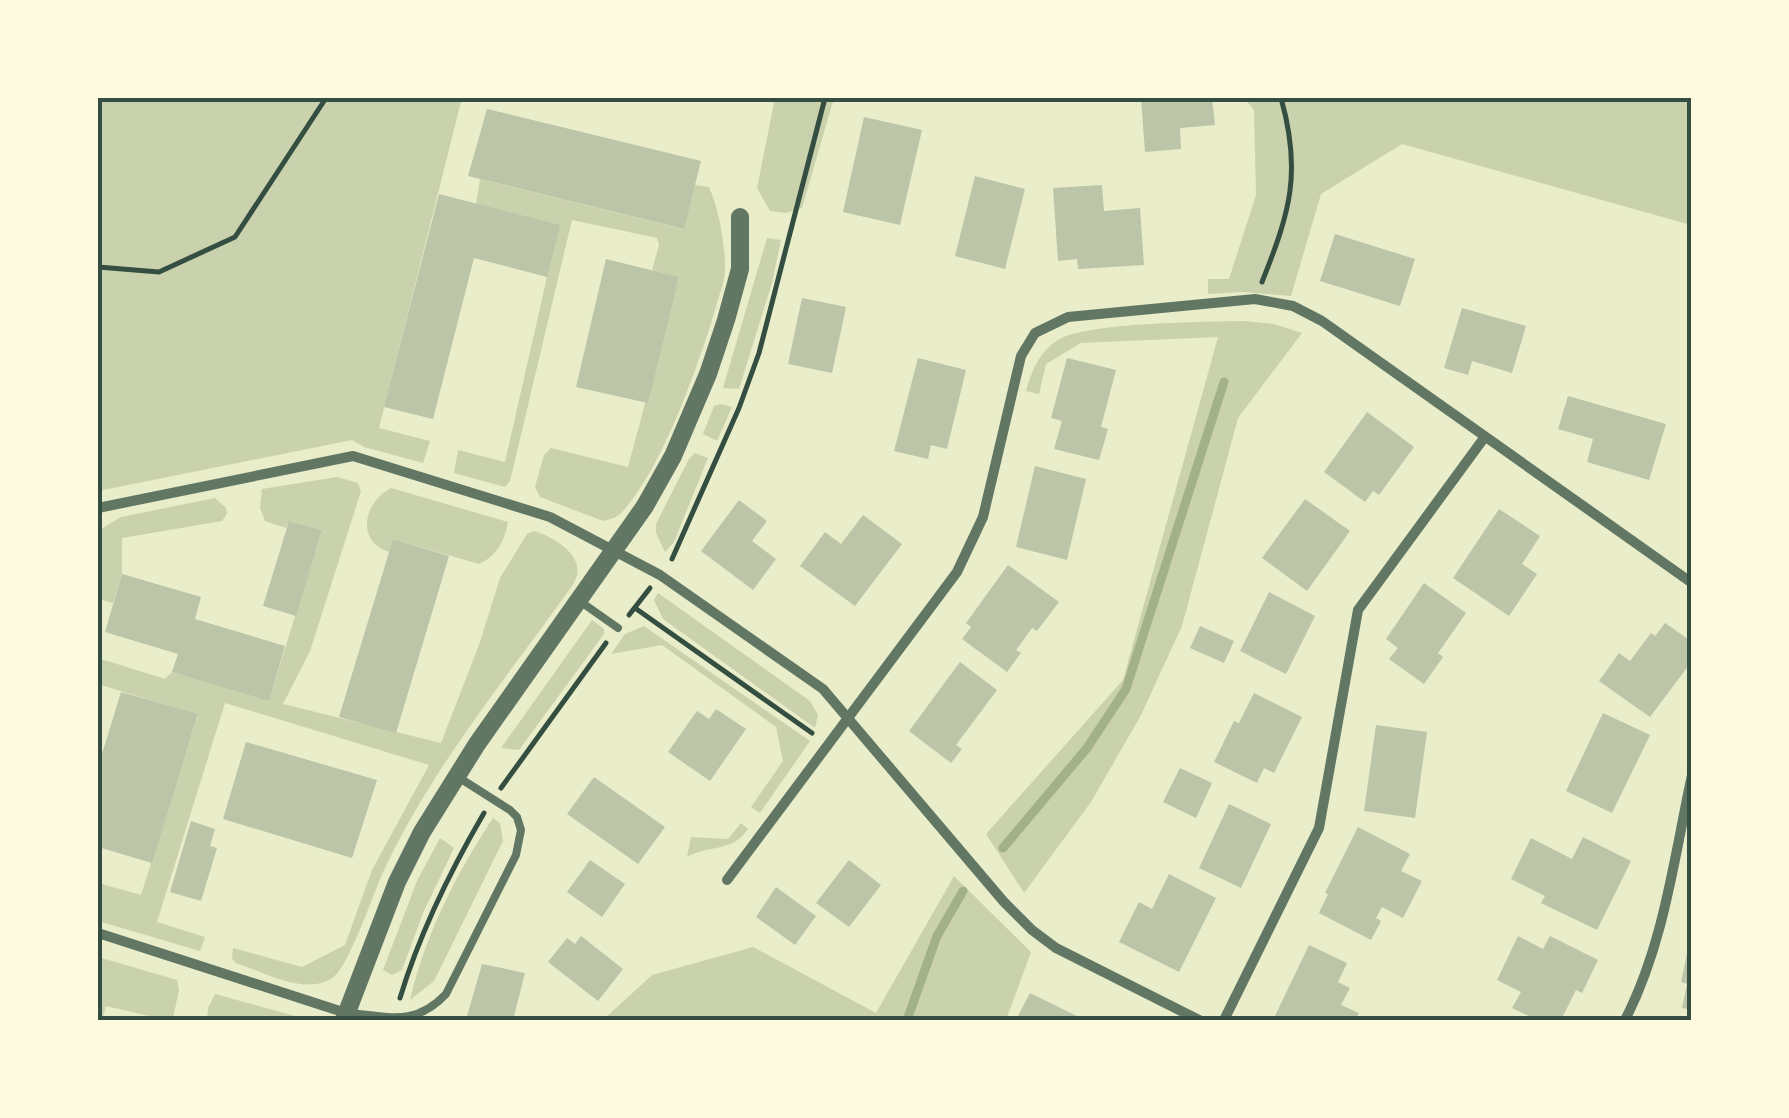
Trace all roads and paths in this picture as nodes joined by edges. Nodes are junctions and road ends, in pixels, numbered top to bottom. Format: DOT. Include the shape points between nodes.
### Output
graph roads {
  1 [pos="326,98"];
  2 [pos="825,98"];
  3 [pos="1281,98"];
  4 [pos="740,217"];
  5 [pos="792,223"];
  6 [pos="98,267"];
  7 [pos="1255,298"];
  8 [pos="1484,438"];
  9 [pos="98,508"];
  10 [pos="614,552"];
  11 [pos="1692,582"];
  12 [pos="578,600"];
  13 [pos="635,608"];
  14 [pos="618,628"];
  15 [pos="848,715"];
  16 [pos="827,743"];
  17 [pos="1692,775"];
  18 [pos="456,776"];
  19 [pos="728,880"];
  20 [pos="98,933"];
  21 [pos="345,1017"];
  22 [pos="1199,1020"];
  23 [pos="1224,1020"];
  24 [pos="1626,1020"];
  1 -- 6 [label="path" via="236,237 159,272"];
  2 -- 5 [label="path"];
  3 -- 7 [label="path" via="1294,165 1286,222"];
  4 -- 10 [label="street" via="740,269 708,374 674,456"];
  7 -- 8 [label="street" via="1322,321"];
  7 -- 15 [label="street" via="1068,317 1035,333 1021,356 972,544 958,572"];
  8 -- 11 [label="street"];
  8 -- 23 [label="street" via="1358,610 1318,828"];
  9 -- 10 [label="street" via="352,456 550,517"];
  10 -- 12 [label="street"];
  10 -- 15 [label="street" via="668,580 823,689"];
  12 -- 14 [label="lane"];
  12 -- 18 [label="street"];
  13 -- 16 [label="path"];
  15 -- 16 [label="street"];
  15 -- 22 [label="street" via="1032,930"];
  16 -- 19 [label="street"];
  17 -- 24 [label="street" via="1654,952"];
  18 -- 21 [label="street" via="397,882"];
  18 -- 21 [label="lane" via="517,818 516,855 446,994 431,1010 406,1018"];
  20 -- 21 [label="street"];
}
